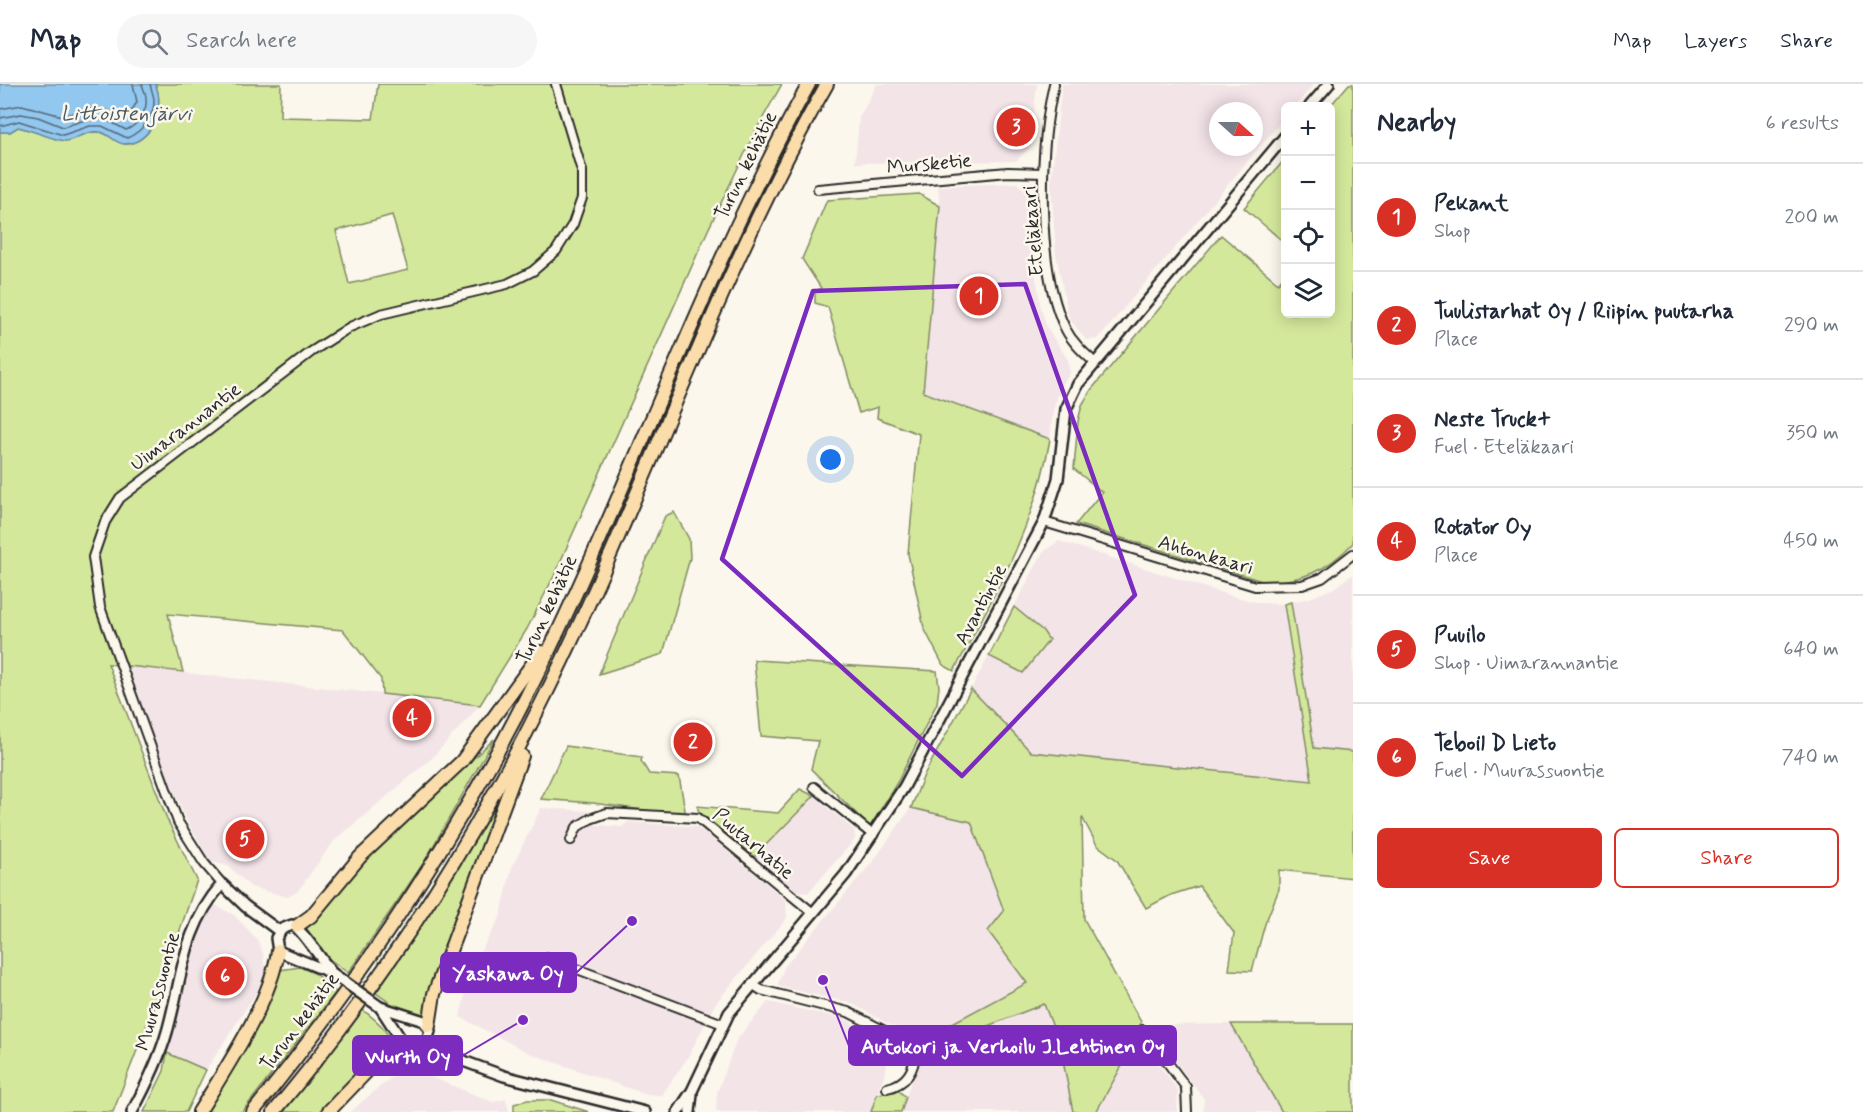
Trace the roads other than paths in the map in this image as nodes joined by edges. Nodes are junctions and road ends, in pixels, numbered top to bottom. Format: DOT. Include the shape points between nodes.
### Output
graph roads {
  1 [pos="556,84"];
  2 [pos="808,84"];
  3 [pos="827,84"];
  4 [pos="1054,84"];
  5 [pos="1329,84"];
  6 [pos="1313,102"];
  7 [pos="1281,141"];
  8 [pos="1043,173"];
  9 [pos="819,189"];
  10 [pos="1094,362"];
  11 [pos="1044,522"];
  12 [pos="1353,554"];
  13 [pos="568,611"];
  14 [pos="542,704"];
  15 [pos="814,787"];
  16 [pos="873,835"];
  17 [pos="571,840"];
  18 [pos="222,884"];
  19 [pos="813,913"];
  20 [pos="297,927"];
  21 [pos="279,931"];
  22 [pos="278,951"];
  23 [pos="548,958"];
  24 [pos="332,973"];
  25 [pos="752,984"];
  26 [pos="380,1007"];
  27 [pos="723,1024"];
  28 [pos="429,1026"];
  29 [pos="1143,1030"];
  30 [pos="427,1041"];
  31 [pos="407,1045"];
  32 [pos="887,1088"];
  33 [pos="693,1091"];
  34 [pos="627,1110"];
  35 [pos="132,1112"];
  36 [pos="199,1112"];
  37 [pos="253,1112"];
  38 [pos="274,1112"];
  39 [pos="328,1112"];
  40 [pos="645,1112"];
  41 [pos="678,1112"];
  42 [pos="690,1112"];
  43 [pos="1187,1112"];
  1 -- 18 [label="street, Uimarannantie" via="582,171 582,198 573,224 556,251 533,271 507,284 381,314 330,339 120,498 105,522 93,557 100,607 178,822"];
  2 -- 13 [label="highway, Turun kehätie" via="762,171"];
  3 -- 14 [label="highway, Turun kehätie" via="749,237"];
  4 -- 8 [label="street, Eteläkaari"];
  5 -- 6 [label="street"];
  7 -- 10 [label="street, Avantintie"];
  8 -- 9 [label="street, Mursketie" via="1008,172"];
  8 -- 10 [label="street, Eteläkaari" via="1046,249 1056,301 1066,330"];
  10 -- 11 [label="street, Avantintie" via="1066,409 1058,479"];
  11 -- 12 [label="street, Ahtonkaari" via="1255,586 1302,585 1322,578"];
  11 -- 16 [label="street, Avantintie" via="908,779"];
  13 -- 20 [label="highway" via="523,680 462,761 360,857 311,916"];
  13 -- 37 [label="highway, Turun kehätie" via="496,755 426,876 337,1006"];
  14 -- 28 [label="highway" via="434,994"];
  14 -- 38 [label="highway, Turun kehätie" via="473,829 404,938 342,1026"];
  15 -- 16 [label="street"];
  16 -- 19 [label="street, Avantintie"];
  17 -- 19 [label="street, Puutarhatie" via="577,828 608,813 698,818"];
  18 -- 21 [label="street, Uimarannantie"];
  18 -- 35 [label="street, Muurassuontie" via="192,931 162,1048"];
  19 -- 25 [label="street, Avantintie"];
  20 -- 21 [label="street" via="286,926"];
  20 -- 24 [label="street"];
  21 -- 22 [label="street" via="275,943"];
  22 -- 24 [label="street"];
  22 -- 36 [label="highway" via="263,997"];
  23 -- 27 [label="street"];
  24 -- 26 [label="street, bridge"];
  25 -- 27 [label="street, Avantintie"];
  25 -- 32 [label="street" via="761,990 848,1012 908,1043 915,1051 913,1068 902,1082"];
  26 -- 28 [label="street" via="421,1019"];
  26 -- 31 [label="street"];
  27 -- 33 [label="street, Avantintie"];
  28 -- 30 [label="street"];
  29 -- 43 [label="street" via="1186,1086"];
  30 -- 31 [label="street" via="420,1047"];
  30 -- 34 [label="street" via="483,1069"];
  31 -- 39 [label="highway" via="372,1066"];
  33 -- 41 [label="street, Avantintie"];
  33 -- 42 [label="street, Avantintie"];
  34 -- 40 [label="street"];
}
